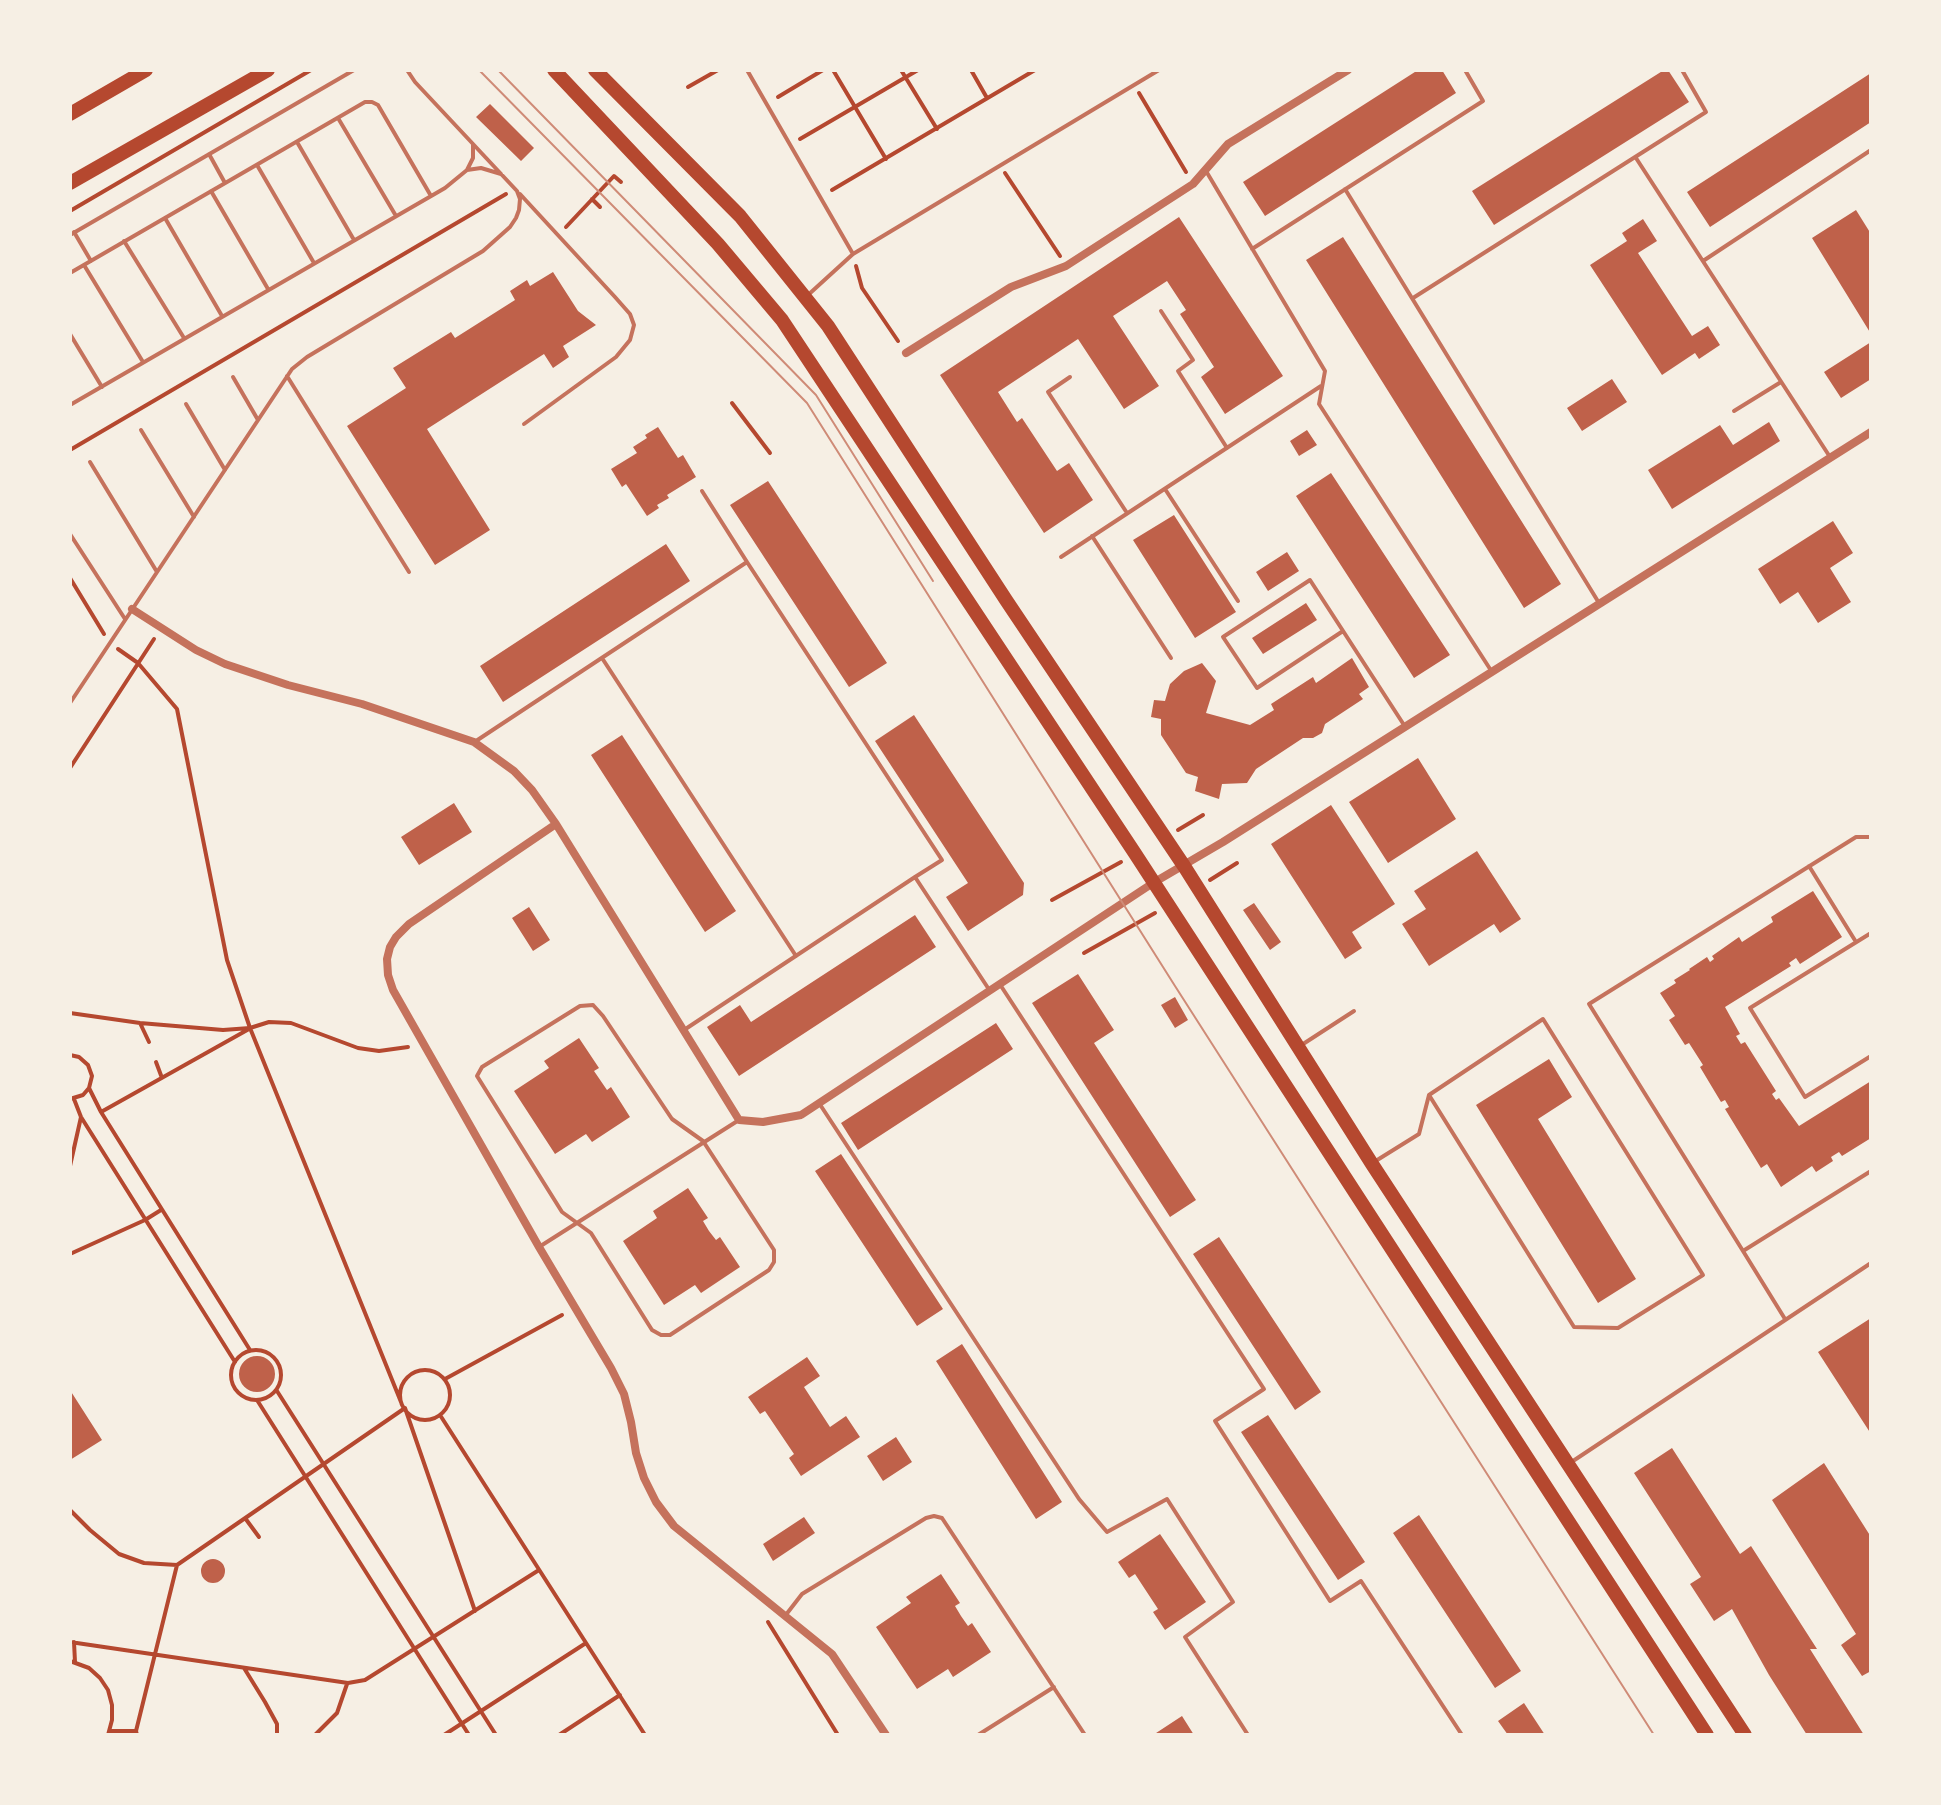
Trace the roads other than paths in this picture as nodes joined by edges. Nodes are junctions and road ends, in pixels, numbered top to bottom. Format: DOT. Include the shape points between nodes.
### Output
graph roads {
  1 [pos="146,70"];
  2 [pos="268,70"];
  3 [pos="337,70"];
  4 [pos="354,70"];
  5 [pos="407,70"];
  6 [pos="554,70"];
  7 [pos="595,70"];
  8 [pos="747,70"];
  9 [pos="1159,70"];
  10 [pos="1348,70"];
  11 [pos="1465,70"];
  12 [pos="1682,70"];
  13 [pos="341,77"];
  14 [pos="70,114"];
  15 [pos="338,118"];
  16 [pos="297,142"];
  17 [pos="473,143"];
  18 [pos="1871,150"];
  19 [pos="209,154"];
  20 [pos="1636,158"];
  21 [pos="257,165"];
  22 [pos="467,170"];
  23 [pos="1206,171"];
  24 [pos="503,175"];
  25 [pos="70,183"];
  26 [pos="225,183"];
  27 [pos="1345,189"];
  28 [pos="516,190"];
  29 [pos="211,191"];
  30 [pos="431,196"];
  31 [pos="396,216"];
  32 [pos="165,218"];
  33 [pos="72,233"];
  34 [pos="355,240"];
  35 [pos="124,241"];
  36 [pos="1252,249"];
  37 [pos="853,254"];
  38 [pos="91,261"];
  39 [pos="1703,261"];
  40 [pos="314,263"];
  41 [pos="84,265"];
  42 [pos="70,273"];
  43 [pos="268,290"];
  44 [pos="806,296"];
  45 [pos="1413,298"];
  46 [pos="1161,311"];
  47 [pos="222,317"];
  48 [pos="70,334"];
  49 [pos="184,339"];
  50 [pos="906,353"];
  51 [pos="143,362"];
  52 [pos="287,376"];
  53 [pos="233,377"];
  54 [pos="1070,377"];
  55 [pos="1781,382"];
  56 [pos="1323,385"];
  57 [pos="102,387"];
  58 [pos="186,404"];
  59 [pos="70,405"];
  60 [pos="1734,411"];
  61 [pos="258,420"];
  62 [pos="524,424"];
  63 [pos="141,430"];
  64 [pos="1871,432"];
  65 [pos="1227,448"];
  66 [pos="1830,458"];
  67 [pos="90,462"];
  68 [pos="225,470"];
  69 [pos="1165,489"];
  70 [pos="702,491"];
  71 [pos="1127,513"];
  72 [pos="194,517"];
  73 [pos="70,534"];
  74 [pos="1092,536"];
  75 [pos="1061,557"];
  76 [pos="747,562"];
  77 [pos="157,572"];
  78 [pos="409,572"];
  79 [pos="1238,601"];
  80 [pos="1600,604"];
  81 [pos="132,609"];
  82 [pos="126,620"];
  83 [pos="1343,631"];
  84 [pos="602,658"];
  85 [pos="1171,658"];
  86 [pos="1492,672"];
  87 [pos="70,703"];
  88 [pos="1405,727"];
  89 [pos="474,742"];
  90 [pos="556,824"];
  91 [pos="1871,837"];
  92 [pos="1184,866"];
  93 [pos="1809,866"];
  94 [pos="915,877"];
  95 [pos="1153,883"];
  96 [pos="1871,933"];
  97 [pos="1856,942"];
  98 [pos="796,956"];
  99 [pos="999,984"];
  100 [pos="990,991"];
  101 [pos="1354,1011"];
  102 [pos="684,1030"];
  103 [pos="1298,1047"];
  104 [pos="1871,1056"];
  105 [pos="1429,1095"];
  106 [pos="819,1103"];
  107 [pos="739,1120"];
  108 [pos="703,1141"];
  109 [pos="1372,1164"];
  110 [pos="1871,1171"];
  111 [pos="576,1221"];
  112 [pos="539,1247"];
  113 [pos="1743,1251"];
  114 [pos="1871,1263"];
  115 [pos="1785,1319"];
  116 [pos="1568,1464"];
  117 [pos="785,1616"];
  118 [pos="1054,1687"];
  119 [pos="886,1735"];
  120 [pos="978,1735"];
  121 [pos="1085,1735"];
  122 [pos="1248,1735"];
  123 [pos="1462,1735"];
  124 [pos="1707,1735"];
  125 [pos="1745,1735"];
  1 -- 14 [label="main road"];
  2 -- 25 [label="main road"];
  3 -- 13 [label="lane"];
  4 -- 13 [label="lane"];
  5 -- 17 [label="lane"];
  6 -- 95 [label="main road" via="782,320"];
  7 -- 44 [label="main road" via="740,216"];
  8 -- 37 [label="lane"];
  9 -- 37 [label="lane"];
  10 -- 23 [label="street" via="1228,144"];
  11 -- 27 [label="lane" via="1483,101"];
  12 -- 20 [label="lane" via="1706,112"];
  13 -- 19 [label="lane"];
  15 -- 16 [label="lane"];
  15 -- 30 [label="lane" via="365,102 378,105"];
  15 -- 31 [label="lane"];
  16 -- 21 [label="lane"];
  16 -- 34 [label="lane"];
  17 -- 22 [label="lane"];
  17 -- 24 [label="lane"];
  18 -- 39 [label="lane"];
  19 -- 26 [label="lane"];
  19 -- 33 [label="lane"];
  20 -- 39 [label="lane"];
  20 -- 45 [label="lane"];
  21 -- 26 [label="lane"];
  21 -- 40 [label="lane"];
  22 -- 24 [label="lane"];
  22 -- 30 [label="lane"];
  23 -- 36 [label="lane"];
  23 -- 50 [label="street" via="1066,266 1011,287"];
  24 -- 28 [label="lane"];
  26 -- 29 [label="lane"];
  27 -- 36 [label="lane"];
  27 -- 45 [label="lane"];
  28 -- 52 [label="lane" via="516,218 483,251 307,357"];
  28 -- 62 [label="lane" via="630,314 634,325 616,357"];
  29 -- 32 [label="lane"];
  29 -- 43 [label="lane"];
  30 -- 31 [label="lane"];
  31 -- 34 [label="lane"];
  32 -- 35 [label="lane"];
  32 -- 47 [label="lane"];
  33 -- 38 [label="lane"];
  34 -- 40 [label="lane"];
  35 -- 38 [label="lane"];
  35 -- 49 [label="lane"];
  36 -- 56 [label="lane" via="1325,371"];
  37 -- 44 [label="lane"];
  38 -- 41 [label="lane"];
  39 -- 55 [label="lane"];
  40 -- 43 [label="lane"];
  41 -- 42 [label="lane"];
  41 -- 51 [label="lane"];
  43 -- 47 [label="lane"];
  44 -- 92 [label="main road"];
  45 -- 80 [label="lane"];
  46 -- 65 [label="lane" via="1193,360 1178,371"];
  47 -- 49 [label="lane"];
  48 -- 57 [label="lane"];
  49 -- 51 [label="lane"];
  51 -- 57 [label="lane"];
  52 -- 61 [label="lane"];
  52 -- 78 [label="lane"];
  53 -- 61 [label="lane"];
  54 -- 71 [label="lane" via="1048,392"];
  55 -- 60 [label="lane"];
  55 -- 66 [label="lane"];
  56 -- 65 [label="lane"];
  56 -- 86 [label="lane" via="1319,404"];
  57 -- 59 [label="lane"];
  58 -- 68 [label="lane"];
  61 -- 68 [label="lane"];
  63 -- 72 [label="lane"];
  64 -- 66 [label="street"];
  65 -- 69 [label="lane"];
  66 -- 80 [label="street"];
  67 -- 77 [label="lane"];
  68 -- 72 [label="lane"];
  69 -- 71 [label="lane"];
  69 -- 79 [label="lane"];
  70 -- 76 [label="lane"];
  71 -- 74 [label="lane"];
  72 -- 77 [label="lane"];
  73 -- 82 [label="lane"];
  74 -- 75 [label="lane"];
  74 -- 85 [label="lane"];
  76 -- 84 [label="lane"];
  76 -- 94 [label="lane" via="942,860"];
  77 -- 81 [label="lane"];
  80 -- 86 [label="street"];
  81 -- 82 [label="lane"];
  81 -- 89 [label="street" via="225,664"];
  82 -- 87 [label="lane"];
  83 -- 83 [label="lane" via="1310,580 1223,637 1257,688"];
  83 -- 88 [label="lane"];
  84 -- 89 [label="lane"];
  84 -- 98 [label="lane"];
  86 -- 88 [label="street"];
  88 -- 92 [label="street"];
  89 -- 90 [label="street" via="514,771"];
  90 -- 102 [label="street"];
  90 -- 112 [label="street" via="409,924 396,937 387,959 393,990"];
  91 -- 93 [label="lane" via="1856,837"];
  92 -- 95 [label="street"];
  92 -- 103 [label="main road"];
  93 -- 97 [label="lane"];
  93 -- 113 [label="lane" via="1589,1004"];
  94 -- 98 [label="lane"];
  94 -- 100 [label="lane"];
  95 -- 99 [label="street"];
  95 -- 124 [label="main road"];
  96 -- 97 [label="lane"];
  97 -- 104 [label="lane" via="1750,1008 1805,1097"];
  98 -- 102 [label="lane"];
  99 -- 100 [label="street"];
  99 -- 123 [label="lane" via="1264,1389 1215,1421 1330,1601 1361,1581"];
  100 -- 106 [label="street"];
  101 -- 103 [label="lane"];
  102 -- 107 [label="street"];
  103 -- 109 [label="main road"];
  105 -- 105 [label="lane" via="1543,1019 1703,1275 1618,1328 1574,1327"];
  105 -- 109 [label="lane" via="1419,1134"];
  106 -- 107 [label="street" via="801,1115"];
  106 -- 122 [label="lane" via="1079,1499 1107,1532 1167,1499 1233,1602 1185,1637"];
  107 -- 108 [label="lane"];
  108 -- 111 [label="lane"];
  108 -- 111 [label="lane" via="774,1250 774,1262 670,1335 652,1330 591,1233"];
  108 -- 111 [label="lane" via="672,1119 593,1005 580,1006 482,1067 477,1076 484,1089 562,1212"];
  109 -- 116 [label="main road"];
  110 -- 113 [label="lane"];
  111 -- 112 [label="lane"];
  112 -- 117 [label="street" via="624,1394 636,1453 656,1502 674,1526"];
  113 -- 115 [label="lane"];
  114 -- 115 [label="lane"];
  115 -- 116 [label="lane"];
  116 -- 125 [label="main road"];
  117 -- 118 [label="lane" via="802,1594 926,1518 942,1518"];
  117 -- 119 [label="street" via="832,1654"];
  118 -- 120 [label="lane"];
  118 -- 121 [label="lane"];
}
